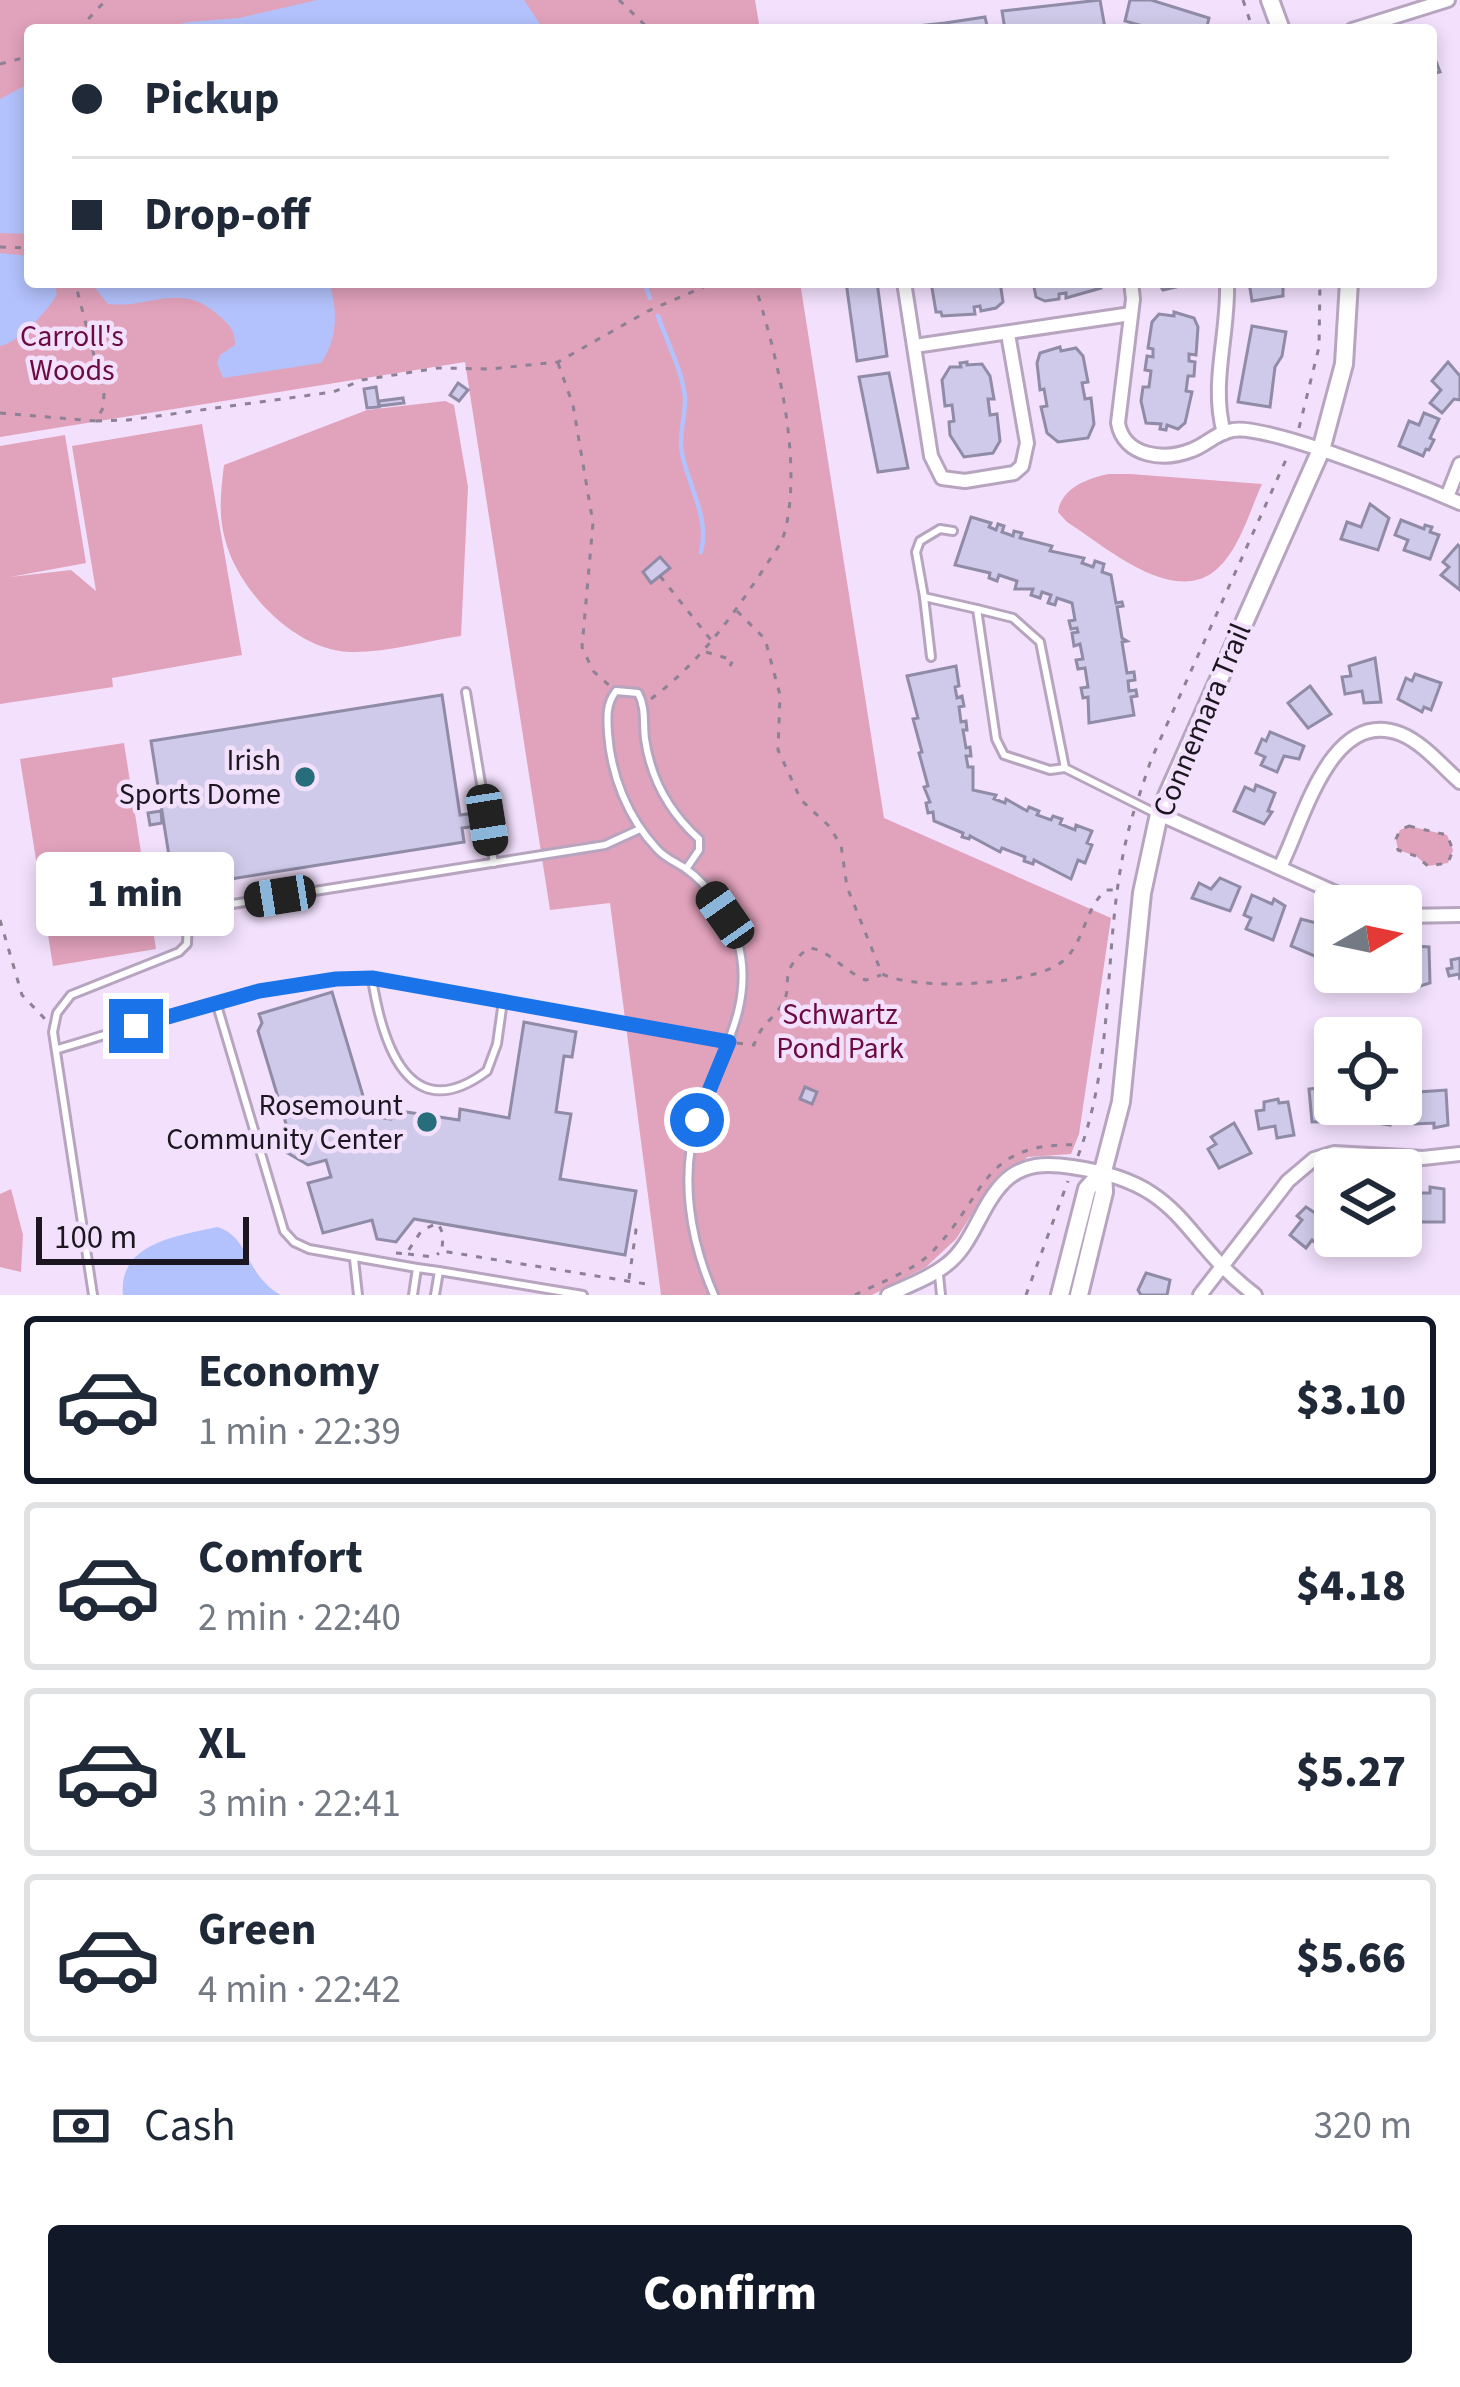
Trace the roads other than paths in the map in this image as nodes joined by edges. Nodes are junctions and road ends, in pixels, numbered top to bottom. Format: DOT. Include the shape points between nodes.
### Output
graph roads {
  1 [pos="1448,0"];
  2 [pos="1371,24"];
  3 [pos="905,288"];
  4 [pos="1131,288"];
  5 [pos="1227,288"];
  6 [pos="1349,288"];
  7 [pos="1131,314"];
  8 [pos="1008,334"];
  9 [pos="914,346"];
  10 [pos="1224,433"];
  11 [pos="1321,450"];
  12 [pos="1460,464"];
  13 [pos="1454,500"];
  14 [pos="953,531"];
  15 [pos="924,597"];
  16 [pos="976,609"];
  17 [pos="931,657"];
  18 [pos="466,692"];
  19 [pos="1066,768"];
  20 [pos="1460,782"];
  21 [pos="1159,814"];
  22 [pos="640,829"];
  23 [pos="494,863"];
  24 [pos="1280,867"];
  25 [pos="686,869"];
  26 [pos="1319,885"];
  27 [pos="1460,915"];
  28 [pos="1422,916"];
  29 [pos="372,978"];
  30 [pos="503,1000"];
  31 [pos="216,1002"];
  32 [pos="729,1042"];
  33 [pos="56,1049"];
  34 [pos="1460,1154"];
  35 [pos="1103,1171"];
  36 [pos="354,1259"];
  37 [pos="1222,1265"];
  38 [pos="417,1268"];
  39 [pos="938,1269"];
  40 [pos="439,1270"];
  41 [pos="93,1295"];
  42 [pos="358,1295"];
  43 [pos="413,1295"];
  44 [pos="435,1295"];
  45 [pos="583,1295"];
  46 [pos="714,1295"];
  47 [pos="889,1295"];
  48 [pos="941,1295"];
  49 [pos="1060,1295"];
  50 [pos="1078,1295"];
  51 [pos="1200,1295"];
  52 [pos="1255,1295"];
  1 -- 2 [label="street"];
  3 -- 9 [label="street"];
  4 -- 7 [label="street"];
  5 -- 10 [label="street" via="1216,400"];
  6 -- 11 [label="street, Connemara Trail" via="1344,364"];
  7 -- 8 [label="street"];
  7 -- 10 [label="street" via="1120,436 1153,455 1197,449"];
  8 -- 9 [label="street"];
  8 -- 9 [label="street" via="1027,443 1022,466 965,481 942,478 931,456"];
  10 -- 11 [label="street" via="1257,432"];
  11 -- 13 [label="street"];
  11 -- 21 [label="street, Connemara Trail"];
  12 -- 13 [label="street"];
  14 -- 15 [label="lane" via="920,541"];
  15 -- 16 [label="lane"];
  15 -- 17 [label="lane"];
  16 -- 19 [label="lane" via="1013,618 1040,641"];
  16 -- 19 [label="lane" via="1004,754"];
  18 -- 23 [label="lane"];
  19 -- 21 [label="lane"];
  20 -- 24 [label="street" via="1399,734 1354,736 1331,758"];
  21 -- 24 [label="street"];
  21 -- 35 [label="street, Connemara Trail" via="1142,893 1121,1102"];
  22 -- 23 [label="lane" via="604,845"];
  22 -- 25 [label="lane"];
  22 -- 25 [label="lane" via="609,743 608,701 616,691 638,692 655,779 699,839"];
  23 -- 33 [label="lane" via="195,910 179,952 61,1004"];
  24 -- 26 [label="street"];
  25 -- 32 [label="lane" via="736,939 744,991"];
  27 -- 28 [label="street"];
  29 -- 30 [label="lane"];
  29 -- 30 [label="lane" via="400,1068 438,1090 488,1071"];
  29 -- 31 [label="lane"];
  30 -- 32 [label="lane"];
  31 -- 33 [label="lane"];
  31 -- 36 [label="lane" via="284,1231 309,1249"];
  32 -- 46 [label="lane" via="690,1156 694,1239"];
  33 -- 41 [label="lane"];
  34 -- 37 [label="street" via="1314,1159"];
  35 -- 37 [label="street" via="1170,1204"];
  35 -- 39 [label="street" via="1055,1164 1021,1170"];
  35 -- 49 [label="street, Connemara Trail" via="1087,1189"];
  35 -- 50 [label="street, Connemara Trail"];
  36 -- 38 [label="lane"];
  36 -- 42 [label="lane"];
  37 -- 51 [label="street"];
  37 -- 52 [label="street"];
  38 -- 40 [label="lane"];
  38 -- 43 [label="lane"];
  39 -- 47 [label="street"];
  39 -- 48 [label="lane"];
  40 -- 44 [label="lane"];
  40 -- 45 [label="lane"];
}
